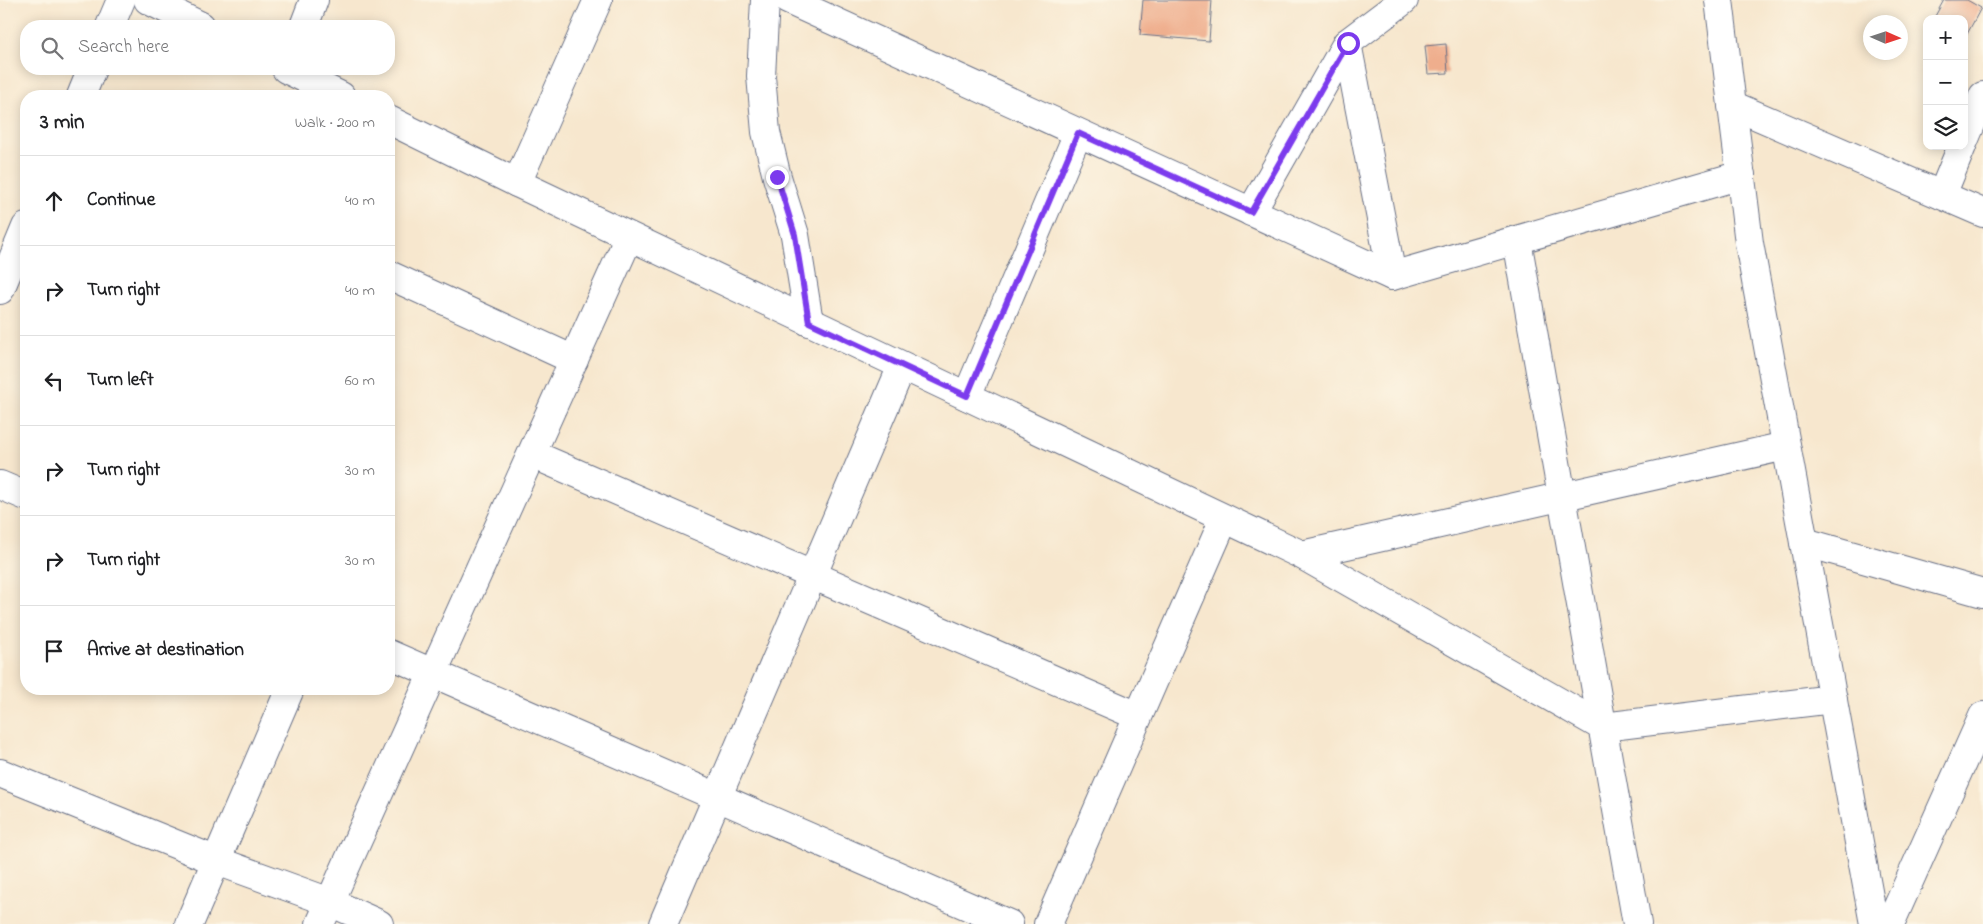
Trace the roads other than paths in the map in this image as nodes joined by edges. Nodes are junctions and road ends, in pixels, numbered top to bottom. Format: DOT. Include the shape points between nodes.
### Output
graph roads {
  1 [pos="121,0"];
  2 [pos="148,0"];
  3 [pos="314,0"];
  4 [pos="598,0"];
  5 [pos="766,0"];
  6 [pos="788,0"];
  7 [pos="1404,0"];
  8 [pos="1719,0"];
  9 [pos="113,20"];
  10 [pos="189,20"];
  11 [pos="306,20"];
  12 [pos="1348,43"];
  13 [pos="90,75"];
  14 [pos="298,75"];
  15 [pos="83,90"];
  16 [pos="330,90"];
  17 [pos="1983,96"];
  18 [pos="1732,105"];
  19 [pos="395,123"];
  20 [pos="1968,132"];
  21 [pos="1078,133"];
  22 [pos="1960,150"];
  23 [pos="1741,175"];
  24 [pos="517,183"];
  25 [pos="1942,195"];
  26 [pos="1251,212"];
  27 [pos="1983,213"];
  28 [pos="629,236"];
  29 [pos="1518,240"];
  30 [pos="20,242"];
  31 [pos="1392,276"];
  32 [pos="395,278"];
  33 [pos="0,290"];
  34 [pos="809,322"];
  35 [pos="574,360"];
  36 [pos="902,366"];
  37 [pos="967,396"];
  38 [pos="1786,446"];
  39 [pos="532,454"];
  40 [pos="0,485"];
  41 [pos="20,493"];
  42 [pos="1562,496"];
  43 [pos="1224,519"];
  44 [pos="1804,542"];
  45 [pos="1302,555"];
  46 [pos="812,575"];
  47 [pos="1983,593"];
  48 [pos="395,657"];
  49 [pos="433,673"];
  50 [pos="287,695"];
  51 [pos="1833,698"];
  52 [pos="1138,716"];
  53 [pos="1983,716"];
  54 [pos="1603,727"];
  55 [pos="0,773"];
  56 [pos="718,797"];
  57 [pos="216,861"];
  58 [pos="325,913"];
  59 [pos="189,924"];
  60 [pos="379,924"];
  61 [pos="663,924"];
  62 [pos="1009,924"];
  63 [pos="1048,924"];
  64 [pos="1637,924"];
  65 [pos="1874,924"];
  66 [pos="1890,924"];
  1 -- 9 [label="street"];
  2 -- 10 [label="street"];
  3 -- 11 [label="street"];
  4 -- 24 [label="street"];
  5 -- 34 [label="street" via="761,76 766,132 795,235"];
  6 -- 21 [label="street"];
  7 -- 12 [label="street"];
  8 -- 18 [label="street"];
  12 -- 26 [label="street"];
  12 -- 31 [label="street"];
  13 -- 15 [label="street"];
  14 -- 16 [label="street"];
  17 -- 20 [label="street"];
  18 -- 23 [label="street"];
  18 -- 25 [label="street"];
  19 -- 24 [label="street"];
  21 -- 26 [label="street"];
  21 -- 37 [label="street"];
  22 -- 25 [label="street"];
  23 -- 29 [label="street"];
  23 -- 38 [label="street" via="1749,243"];
  24 -- 28 [label="street"];
  25 -- 27 [label="street"];
  26 -- 31 [label="street"];
  28 -- 34 [label="street"];
  28 -- 35 [label="street"];
  29 -- 31 [label="street"];
  29 -- 42 [label="street"];
  30 -- 33 [label="street"];
  32 -- 35 [label="street"];
  34 -- 36 [label="street"];
  35 -- 39 [label="street"];
  36 -- 37 [label="street"];
  36 -- 46 [label="street"];
  37 -- 43 [label="street"];
  38 -- 42 [label="street"];
  38 -- 44 [label="street"];
  39 -- 46 [label="street"];
  39 -- 49 [label="street"];
  40 -- 41 [label="street"];
  42 -- 45 [label="street"];
  42 -- 54 [label="street"];
  43 -- 45 [label="street"];
  43 -- 52 [label="street"];
  44 -- 47 [label="street"];
  44 -- 51 [label="street"];
  45 -- 54 [label="street"];
  46 -- 52 [label="street"];
  46 -- 56 [label="street"];
  48 -- 49 [label="street"];
  49 -- 56 [label="street"];
  49 -- 58 [label="street"];
  50 -- 57 [label="street"];
  51 -- 54 [label="street"];
  51 -- 65 [label="street"];
  52 -- 63 [label="street"];
  53 -- 66 [label="street"];
  54 -- 64 [label="street"];
  55 -- 57 [label="street"];
  56 -- 61 [label="street"];
  56 -- 62 [label="street"];
  57 -- 58 [label="street"];
  57 -- 59 [label="street"];
  58 -- 60 [label="street"];
}
